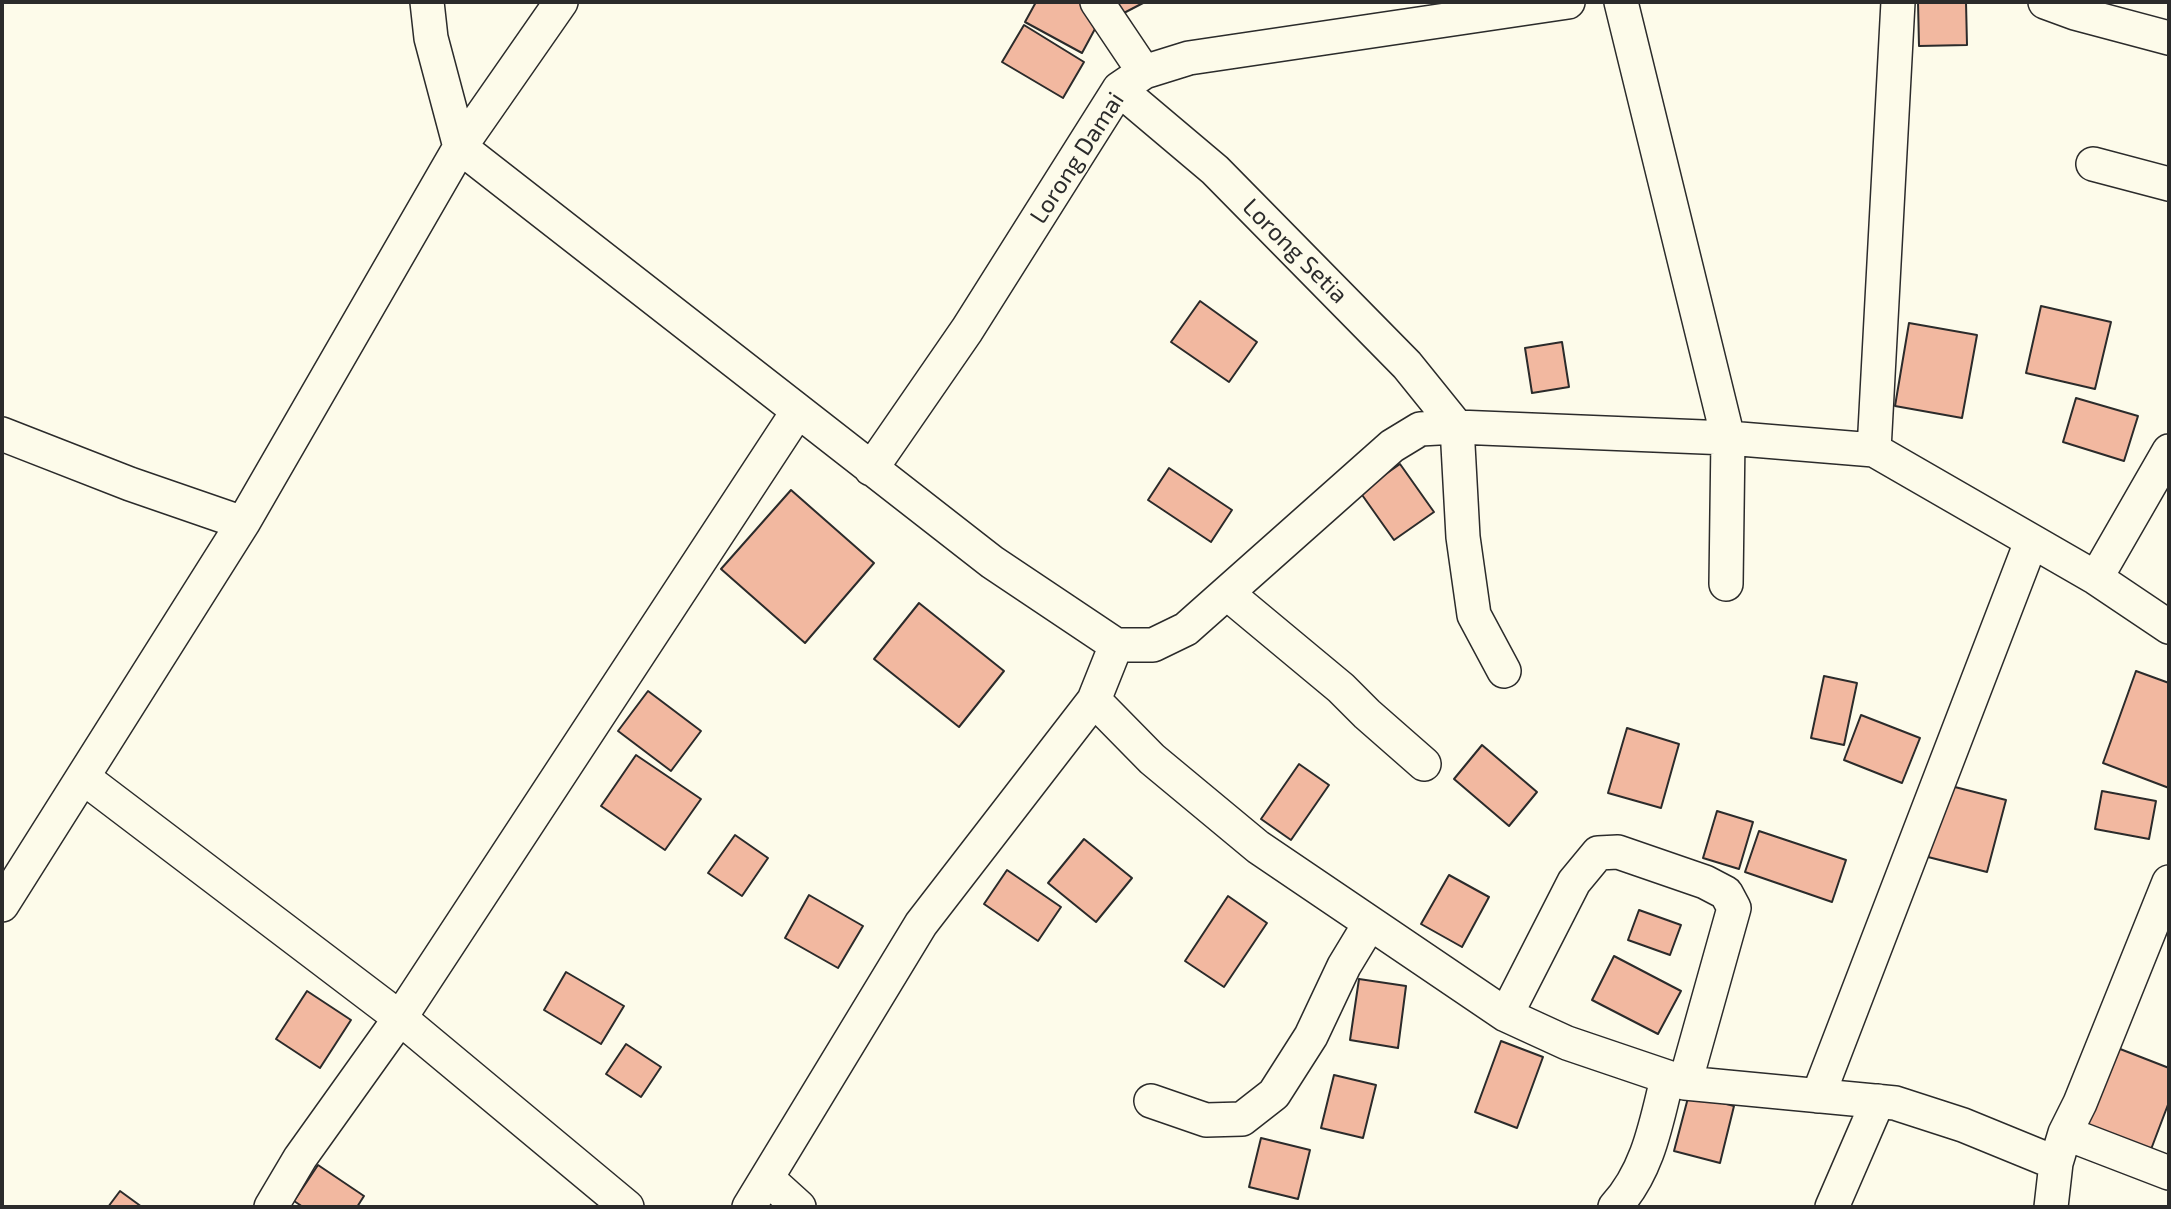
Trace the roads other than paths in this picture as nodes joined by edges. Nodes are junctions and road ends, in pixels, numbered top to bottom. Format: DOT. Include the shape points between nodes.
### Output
graph roads {
  1 [pos="427,2"];
  2 [pos="561,2"];
  3 [pos="1097,2"];
  4 [pos="1568,2"];
  5 [pos="1621,2"];
  6 [pos="1898,2"];
  7 [pos="2045,2"];
  8 [pos="2169,38"];
  9 [pos="1132,80"];
  10 [pos="460,147"];
  11 [pos="2093,164"];
  12 [pos="2169,184"];
  13 [pos="798,411"];
  14 [pos="1457,427"];
  15 [pos="2,434"];
  16 [pos="1728,438"];
  17 [pos="1874,450"];
  18 [pos="2169,451"];
  19 [pos="871,469"];
  20 [pos="243,523"];
  21 [pos="2031,542"];
  22 [pos="2096,578"];
  23 [pos="1726,584"];
  24 [pos="1228,594"];
  25 [pos="2169,627"];
  26 [pos="1116,645"];
  27 [pos="1504,671"];
  28 [pos="1094,700"];
  29 [pos="1424,764"];
  30 [pos="84,779"];
  31 [pos="2169,882"];
  32 [pos="2,905"];
  33 [pos="1370,923"];
  34 [pos="1506,1014"];
  35 [pos="400,1018"];
  36 [pos="1676,1081"];
  37 [pos="1818,1096"];
  38 [pos="1151,1101"];
  39 [pos="1878,1101"];
  40 [pos="2061,1148"];
  41 [pos="2169,1173"];
  42 [pos="767,1178"];
  43 [pos="271,1207"];
  44 [pos="627,1207"];
  45 [pos="749,1207"];
  46 [pos="799,1207"];
  47 [pos="1615,1207"];
  48 [pos="1832,1207"];
  49 [pos="2051,1207"];
  1 -- 10 [label="street" via="431,38"];
  2 -- 10 [label="street"];
  3 -- 9 [label="street, Lorong Setia"];
  4 -- 9 [label="street, Lorong Damai" via="1189,58"];
  5 -- 16 [label="street"];
  6 -- 17 [label="street"];
  7 -- 8 [label="street"];
  9 -- 14 [label="street, Lorong Setia" via="1407,365"];
  9 -- 19 [label="street, Lorong Damai"];
  10 -- 13 [label="street"];
  10 -- 20 [label="street"];
  11 -- 12 [label="street"];
  13 -- 19 [label="street"];
  13 -- 35 [label="street"];
  14 -- 16 [label="street"];
  14 -- 24 [label="street" via="1420,429 1392,446"];
  14 -- 27 [label="street" via="1463,537 1474,615"];
  15 -- 20 [label="street"];
  16 -- 17 [label="street"];
  16 -- 23 [label="street"];
  17 -- 21 [label="street"];
  18 -- 22 [label="street"];
  19 -- 26 [label="street" via="992,562"];
  20 -- 30 [label="street"];
  21 -- 22 [label="street"];
  21 -- 37 [label="street"];
  22 -- 25 [label="street"];
  24 -- 26 [label="street" via="1186,629 1153,645"];
  24 -- 29 [label="street" via="1342,688"];
  26 -- 28 [label="street"];
  28 -- 33 [label="street" via="1152,760 1258,847"];
  28 -- 42 [label="street" via="921,924"];
  30 -- 32 [label="street"];
  30 -- 35 [label="street"];
  31 -- 40 [label="street"];
  33 -- 34 [label="street"];
  33 -- 38 [label="street" via="1311,1037 1274,1094 1242,1119 1206,1120"];
  34 -- 36 [label="street" via="1567,1043"];
  34 -- 36 [label="street" via="1574,882 1598,853 1618,852 1705,882 1726,893 1734,908"];
  35 -- 43 [label="street" via="300,1158"];
  35 -- 44 [label="street"];
  36 -- 37 [label="street"];
  36 -- 47 [label="street" via="1650,1150"];
  37 -- 39 [label="street"];
  39 -- 40 [label="street"];
  39 -- 48 [label="street"];
  40 -- 41 [label="street"];
  40 -- 49 [label="street"];
  42 -- 45 [label="street"];
  42 -- 46 [label="street"];
}
